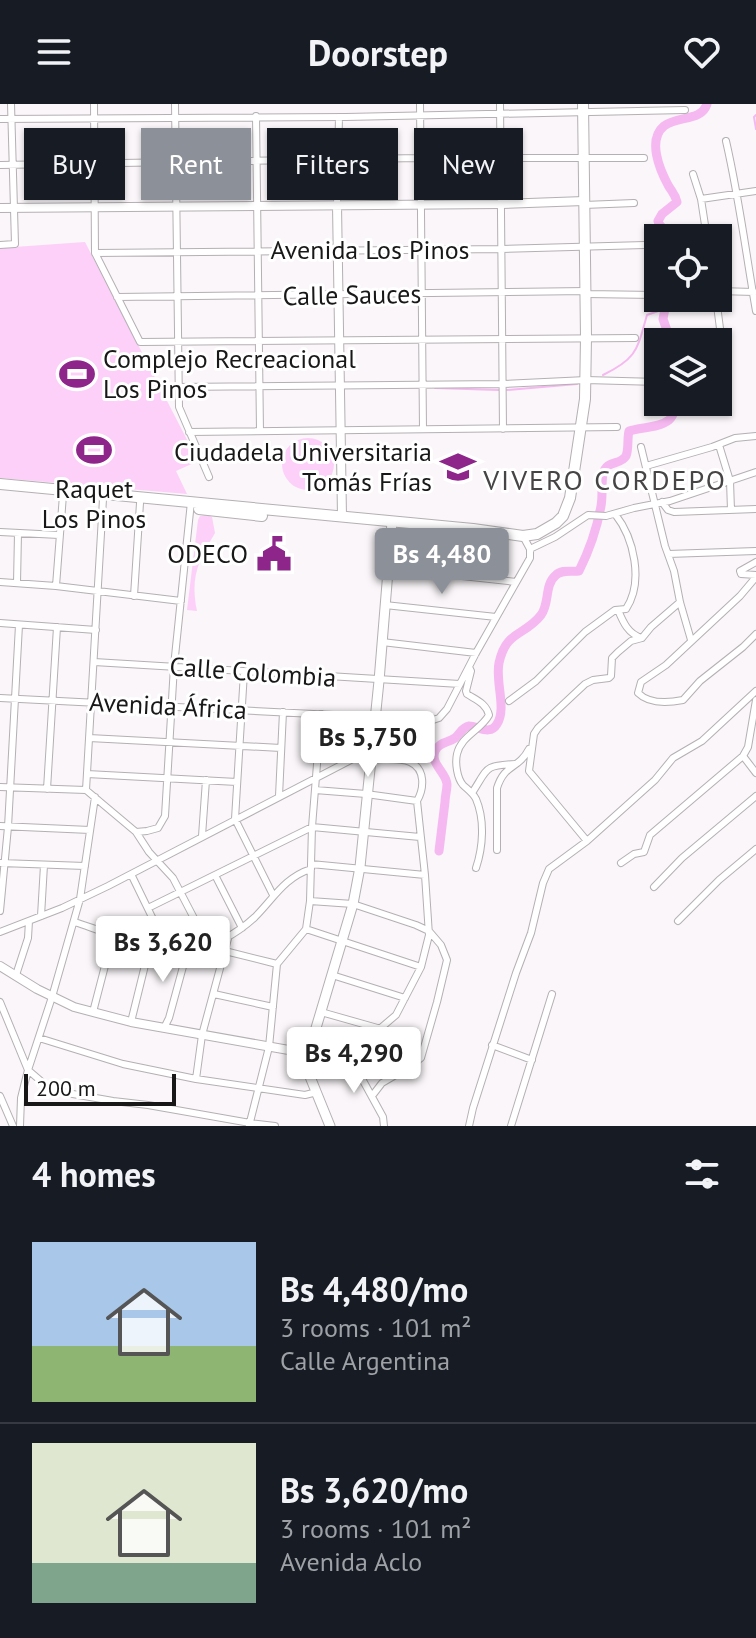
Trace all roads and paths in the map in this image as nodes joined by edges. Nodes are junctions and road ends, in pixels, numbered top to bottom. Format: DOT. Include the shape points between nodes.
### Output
graph roads {
  1 [pos="11,104"];
  2 [pos="94,104"];
  3 [pos="175,104"];
  4 [pos="420,104"];
  5 [pos="500,104"];
  6 [pos="583,108"];
  7 [pos="685,110"];
  8 [pos="499,113"];
  9 [pos="420,115"];
  10 [pos="256,116"];
  11 [pos="339,117"];
  12 [pos="12,118"];
  13 [pos="0,119"];
  14 [pos="94,119"];
  15 [pos="175,119"];
  16 [pos="94,128"];
  17 [pos="175,128"];
  18 [pos="339,128"];
  19 [pos="420,128"];
  20 [pos="499,128"];
  21 [pos="726,141"];
  22 [pos="584,158"];
  23 [pos="644,158"];
  24 [pos="523,159"];
  25 [pos="251,162"];
  26 [pos="256,162"];
  27 [pos="267,162"];
  28 [pos="0,165"];
  29 [pos="13,165"];
  30 [pos="24,165"];
  31 [pos="693,174"];
  32 [pos="756,191"];
  33 [pos="738,194"];
  34 [pos="701,199"];
  35 [pos="96,200"];
  36 [pos="176,200"];
  37 [pos="337,200"];
  38 [pos="422,200"];
  39 [pos="501,200"];
  40 [pos="584,203"];
  41 [pos="634,203"];
  42 [pos="501,204"];
  43 [pos="337,205"];
  44 [pos="422,205"];
  45 [pos="257,206"];
  46 [pos="96,207"];
  47 [pos="176,207"];
  48 [pos="0,208"];
  49 [pos="15,208"];
  50 [pos="705,224"];
  51 [pos="0,245"];
  52 [pos="644,245"];
  53 [pos="585,247"];
  54 [pos="338,249"];
  55 [pos="502,249"];
  56 [pos="257,250"];
  57 [pos="422,250"];
  58 [pos="177,252"];
  59 [pos="95,253"];
  60 [pos="732,291"];
  61 [pos="586,292"];
  62 [pos="754,292"];
  63 [pos="422,293"];
  64 [pos="502,293"];
  65 [pos="339,295"];
  66 [pos="644,295"];
  67 [pos="257,296"];
  68 [pos="117,297"];
  69 [pos="178,297"];
  70 [pos="756,311"];
  71 [pos="586,337"];
  72 [pos="422,338"];
  73 [pos="503,338"];
  74 [pos="635,338"];
  75 [pos="339,340"];
  76 [pos="258,341"];
  77 [pos="179,342"];
  78 [pos="586,380"];
  79 [pos="644,382"];
  80 [pos="422,384"];
  81 [pos="503,384"];
  82 [pos="340,385"];
  83 [pos="178,387"];
  84 [pos="258,387"];
  85 [pos="582,427"];
  86 [pos="617,427"];
  87 [pos="423,429"];
  88 [pos="503,429"];
  89 [pos="260,431"];
  90 [pos="341,431"];
  91 [pos="189,432"];
  92 [pos="756,436"];
  93 [pos="719,445"];
  94 [pos="641,447"];
  95 [pos="646,466"];
  96 [pos="756,472"];
  97 [pos="209,477"];
  98 [pos="730,481"];
  99 [pos="0,487"];
  100 [pos="63,495"];
  101 [pos="103,499"];
  102 [pos="140,503"];
  103 [pos="658,503"];
  104 [pos="191,505"];
  105 [pos="756,509"];
  106 [pos="731,510"];
  107 [pos="615,514"];
  108 [pos="342,516"];
  109 [pos="392,525"];
  110 [pos="0,532"];
  111 [pos="18,533"];
  112 [pos="59,535"];
  113 [pos="523,536"];
  114 [pos="530,549"];
  115 [pos="756,551"];
  116 [pos="668,554"];
  117 [pos="756,562"];
  118 [pos="388,568"];
  119 [pos="756,576"];
  120 [pos="0,582"];
  121 [pos="516,582"];
  122 [pos="17,583"];
  123 [pos="56,586"];
  124 [pos="98,591"];
  125 [pos="134,596"];
  126 [pos="181,601"];
  127 [pos="680,602"];
  128 [pos="385,605"];
  129 [pos="618,610"];
  130 [pos="496,617"];
  131 [pos="0,623"];
  132 [pos="19,625"];
  133 [pos="57,627"];
  134 [pos="96,630"];
  135 [pos="756,634"];
  136 [pos="642,638"];
  137 [pos="691,640"];
  138 [pos="382,642"];
  139 [pos="476,653"];
  140 [pos="94,662"];
  141 [pos="174,666"];
  142 [pos="469,667"];
  143 [pos="244,672"];
  144 [pos="379,681"];
  145 [pos="460,684"];
  146 [pos="756,691"];
  147 [pos="0,698"];
  148 [pos="14,698"];
  149 [pos="52,700"];
  150 [pos="756,700"];
  151 [pos="509,701"];
  152 [pos="91,702"];
  153 [pos="172,705"];
  154 [pos="242,709"];
  155 [pos="283,712"];
  156 [pos="321,714"];
  157 [pos="375,717"];
  158 [pos="754,728"];
  159 [pos="89,738"];
  160 [pos="170,742"];
  161 [pos="533,743"];
  162 [pos="239,746"];
  163 [pos="281,748"];
  164 [pos="756,752"];
  165 [pos="371,754"];
  166 [pos="744,754"];
  167 [pos="519,764"];
  168 [pos="756,773"];
  169 [pos="87,774"];
  170 [pos="316,778"];
  171 [pos="168,779"];
  172 [pos="206,780"];
  173 [pos="237,782"];
  174 [pos="0,787"];
  175 [pos="10,787"];
  176 [pos="47,789"];
  177 [pos="86,790"];
  178 [pos="315,790"];
  179 [pos="472,793"];
  180 [pos="366,794"];
  181 [pos="279,796"];
  182 [pos="756,796"];
  183 [pos="95,797"];
  184 [pos="417,801"];
  185 [pos="235,819"];
  186 [pos="0,826"];
  187 [pos="8,827"];
  188 [pos="312,827"];
  189 [pos="90,830"];
  190 [pos="364,831"];
  191 [pos="136,832"];
  192 [pos="202,837"];
  193 [pos="420,837"];
  194 [pos="587,841"];
  195 [pos="756,849"];
  196 [pos="497,850"];
  197 [pos="255,855"];
  198 [pos="156,860"];
  199 [pos="2,863"];
  200 [pos="621,863"];
  201 [pos="44,865"];
  202 [pos="85,866"];
  203 [pos="311,866"];
  204 [pos="360,867"];
  205 [pos="476,868"];
  206 [pos="131,874"];
  207 [pos="215,875"];
  208 [pos="425,875"];
  209 [pos="654,887"];
  210 [pos="182,893"];
  211 [pos="273,895"];
  212 [pos="1,899"];
  213 [pos="80,899"];
  214 [pos="310,901"];
  215 [pos="353,904"];
  216 [pos="148,908"];
  217 [pos="0,911"];
  218 [pos="41,916"];
  219 [pos="29,921"];
  220 [pos="678,921"];
  221 [pos="75,922"];
  222 [pos="0,923"];
  223 [pos="242,928"];
  224 [pos="306,929"];
  225 [pos="429,931"];
  226 [pos="1,932"];
  227 [pos="113,935"];
  228 [pos="229,935"];
  229 [pos="342,940"];
  230 [pos="150,945"];
  231 [pos="209,947"];
  232 [pos="168,950"];
  233 [pos="226,951"];
  234 [pos="187,952"];
  235 [pos="277,964"];
  236 [pos="0,966"];
  237 [pos="421,967"];
  238 [pos="16,975"];
  239 [pos="332,975"];
  240 [pos="214,994"];
  241 [pos="552,994"];
  242 [pos="52,997"];
  243 [pos="405,998"];
  244 [pos="0,1002"];
  245 [pos="273,1007"];
  246 [pos="93,1012"];
  247 [pos="321,1012"];
  248 [pos="131,1022"];
  249 [pos="164,1028"];
  250 [pos="381,1029"];
  251 [pos="315,1030"];
  252 [pos="202,1035"];
  253 [pos="39,1038"];
  254 [pos="492,1045"];
  255 [pos="269,1047"];
  256 [pos="300,1052"];
  257 [pos="349,1055"];
  258 [pos="532,1060"];
  259 [pos="28,1070"];
  260 [pos="196,1079"];
  261 [pos="260,1088"];
  262 [pos="317,1092"];
  263 [pos="0,1096"];
  264 [pos="372,1096"];
  265 [pos="250,1125"];
  266 [pos="13,1126"];
  267 [pos="20,1126"];
  268 [pos="275,1126"];
  269 [pos="330,1126"];
  270 [pos="384,1126"];
  271 [pos="469,1126"];
  272 [pos="511,1126"];
  1 -- 12 [label="street"];
  2 -- 14 [label="street"];
  3 -- 15 [label="street"];
  4 -- 9 [label="street"];
  5 -- 8 [label="street"];
  6 -- 7 [label="street"];
  6 -- 8 [label="street"];
  6 -- 22 [label="main road"];
  8 -- 9 [label="street"];
  8 -- 20 [label="street"];
  9 -- 11 [label="street"];
  9 -- 19 [label="street"];
  10 -- 11 [label="street"];
  10 -- 15 [label="street"];
  10 -- 26 [label="street"];
  11 -- 18 [label="street"];
  12 -- 13 [label="street"];
  12 -- 14 [label="street"];
  12 -- 29 [label="street"];
  14 -- 15 [label="street"];
  14 -- 16 [label="street"];
  15 -- 17 [label="street"];
  21 -- 33 [label="street"];
  22 -- 23 [label="street"];
  22 -- 24 [label="street"];
  22 -- 40 [label="main road"];
  25 -- 26 [label="street"];
  26 -- 27 [label="street"];
  26 -- 45 [label="street"];
  28 -- 29 [label="street"];
  29 -- 30 [label="street"];
  29 -- 49 [label="street"];
  31 -- 34 [label="street"];
  32 -- 33 [label="street"];
  33 -- 34 [label="street"];
  33 -- 62 [label="street"];
  34 -- 50 [label="street"];
  35 -- 46 [label="street"];
  36 -- 47 [label="street"];
  37 -- 43 [label="street"];
  38 -- 44 [label="street"];
  39 -- 42 [label="street"];
  40 -- 41 [label="street"];
  40 -- 42 [label="street"];
  40 -- 53 [label="main road"];
  42 -- 44 [label="street"];
  42 -- 55 [label="street"];
  43 -- 44 [label="street"];
  43 -- 45 [label="street"];
  43 -- 54 [label="street"];
  44 -- 57 [label="street"];
  45 -- 47 [label="street"];
  45 -- 56 [label="street"];
  46 -- 47 [label="street"];
  46 -- 49 [label="street"];
  46 -- 59 [label="street"];
  47 -- 58 [label="street"];
  48 -- 49 [label="street"];
  49 -- 51 [label="street" via="15,244"];
  52 -- 53 [label="street, Avenida Los Pinos"];
  53 -- 55 [label="street, Avenida Los Pinos"];
  53 -- 61 [label="main road"];
  54 -- 56 [label="street, Avenida Los Pinos"];
  54 -- 57 [label="street, Avenida Los Pinos"];
  54 -- 65 [label="street"];
  55 -- 57 [label="street, Avenida Los Pinos"];
  55 -- 64 [label="street"];
  56 -- 58 [label="street, Avenida Los Pinos"];
  56 -- 67 [label="street"];
  57 -- 63 [label="street"];
  58 -- 59 [label="street, Avenida Los Pinos"];
  58 -- 69 [label="street"];
  59 -- 68 [label="street"];
  60 -- 62 [label="street"];
  61 -- 64 [label="street, Calle Sauces"];
  61 -- 66 [label="street, Calle Sauces"];
  61 -- 71 [label="main road"];
  62 -- 70 [label="street"];
  63 -- 64 [label="street, Calle Sauces"];
  63 -- 65 [label="street, Calle Sauces"];
  63 -- 72 [label="street"];
  64 -- 73 [label="street"];
  65 -- 67 [label="street, Calle Sauces"];
  65 -- 75 [label="street"];
  67 -- 69 [label="street, Calle Sauces"];
  67 -- 76 [label="street"];
  68 -- 69 [label="street, Calle Sauces"];
  68 -- 77 [label="street" via="140,342"];
  69 -- 77 [label="street"];
  71 -- 73 [label="street"];
  71 -- 74 [label="street"];
  71 -- 78 [label="main road"];
  72 -- 73 [label="street"];
  72 -- 75 [label="street"];
  72 -- 80 [label="street"];
  73 -- 81 [label="street"];
  75 -- 76 [label="street"];
  75 -- 82 [label="street"];
  76 -- 77 [label="street"];
  76 -- 84 [label="street"];
  77 -- 83 [label="street"];
  78 -- 79 [label="street"];
  78 -- 81 [label="street"];
  78 -- 85 [label="main road"];
  80 -- 81 [label="street"];
  80 -- 82 [label="street"];
  80 -- 87 [label="street"];
  81 -- 88 [label="street"];
  82 -- 84 [label="street"];
  82 -- 90 [label="street"];
  83 -- 84 [label="street"];
  83 -- 91 [label="street"];
  84 -- 89 [label="street"];
  85 -- 86 [label="street"];
  85 -- 88 [label="street"];
  85 -- 113 [label="main road" via="563,516 551,527"];
  87 -- 88 [label="street"];
  87 -- 90 [label="street"];
  89 -- 90 [label="street"];
  89 -- 91 [label="street"];
  90 -- 108 [label="street"];
  91 -- 97 [label="street"];
  92 -- 93 [label="street"];
  93 -- 95 [label="street"];
  93 -- 98 [label="street"];
  94 -- 95 [label="street"];
  95 -- 103 [label="street"];
  96 -- 98 [label="street"];
  98 -- 103 [label="street"];
  98 -- 106 [label="street"];
  99 -- 100 [label="main road"];
  99 -- 104 [label="main road"];
  100 -- 101 [label="main road"];
  100 -- 112 [label="street"];
  101 -- 102 [label="main road"];
  101 -- 124 [label="street"];
  102 -- 104 [label="main road"];
  102 -- 125 [label="street"];
  103 -- 106 [label="street" via="674,512"];
  103 -- 107 [label="street"];
  103 -- 116 [label="street"];
  104 -- 108 [label="main road"];
  104 -- 109 [label="main road"];
  104 -- 126 [label="street"];
  105 -- 106 [label="street"];
  107 -- 114 [label="street" via="581,519"];
  107 -- 129 [label="street" via="637,575 630,603"];
  108 -- 109 [label="main road"];
  109 -- 113 [label="main road"];
  109 -- 118 [label="main road"];
  110 -- 111 [label="street"];
  111 -- 112 [label="street"];
  111 -- 122 [label="street"];
  112 -- 123 [label="street"];
  113 -- 114 [label="street"];
  114 -- 121 [label="street"];
  115 -- 116 [label="street"];
  116 -- 127 [label="street"];
  117 -- 119 [label="street" via="740,571"];
  118 -- 121 [label="street"];
  118 -- 128 [label="main road"];
  119 -- 137 [label="street"];
  120 -- 122 [label="street"];
  121 -- 130 [label="street"];
  122 -- 123 [label="street"];
  123 -- 124 [label="street"];
  124 -- 125 [label="street"];
  124 -- 134 [label="street"];
  125 -- 126 [label="street"];
  126 -- 141 [label="street"];
  127 -- 136 [label="street"];
  127 -- 137 [label="street"];
  128 -- 130 [label="street"];
  128 -- 138 [label="main road"];
  129 -- 136 [label="street" via="633,635"];
  129 -- 151 [label="street" via="585,632"];
  130 -- 139 [label="street"];
  131 -- 132 [label="street"];
  132 -- 133 [label="street"];
  132 -- 148 [label="street"];
  133 -- 134 [label="street"];
  133 -- 149 [label="street"];
  134 -- 140 [label="street"];
  135 -- 137 [label="street" via="683,700 641,696 641,682"];
  136 -- 161 [label="street" via="612,658 609,678 585,684 549,716"];
  138 -- 139 [label="street"];
  138 -- 144 [label="main road"];
  139 -- 142 [label="street"];
  140 -- 141 [label="street, Calle Colombia"];
  140 -- 152 [label="street"];
  141 -- 143 [label="street, Calle Colombia"];
  141 -- 153 [label="street"];
  142 -- 145 [label="street"];
  142 -- 179 [label="street" via="466,691 489,715 457,755 459,780"];
  143 -- 144 [label="street, Calle Colombia"];
  143 -- 154 [label="street"];
  144 -- 145 [label="street, Calle Colombia"];
  144 -- 157 [label="main road"];
  145 -- 157 [label="street, Avenida África" via="439,718"];
  146 -- 194 [label="street" via="702,741 673,758"];
  147 -- 148 [label="street, Avenida África"];
  148 -- 149 [label="street, Avenida África"];
  148 -- 175 [label="street"];
  149 -- 152 [label="street, Avenida África"];
  149 -- 176 [label="street"];
  150 -- 158 [label="street"];
  152 -- 153 [label="street, Avenida África"];
  152 -- 159 [label="street"];
  153 -- 154 [label="street, Avenida África"];
  153 -- 160 [label="street"];
  154 -- 155 [label="street, Avenida África"];
  154 -- 162 [label="street"];
  155 -- 156 [label="street, Avenida África"];
  155 -- 163 [label="street"];
  156 -- 157 [label="street, Avenida África"];
  156 -- 170 [label="street"];
  157 -- 165 [label="main road"];
  158 -- 166 [label="street"];
  159 -- 160 [label="street"];
  159 -- 169 [label="street"];
  160 -- 162 [label="street"];
  160 -- 171 [label="street"];
  161 -- 167 [label="street"];
  161 -- 194 [label="street" via="529,771"];
  162 -- 163 [label="street"];
  162 -- 173 [label="street"];
  163 -- 181 [label="street"];
  164 -- 166 [label="street"];
  165 -- 170 [label="street"];
  165 -- 180 [label="main road"];
  165 -- 184 [label="street" via="413,764 423,780"];
  166 -- 168 [label="street"];
  166 -- 200 [label="street" via="650,835 644,852"];
  167 -- 179 [label="street" via="493,765"];
  167 -- 196 [label="street" via="507,769 497,788"];
  169 -- 171 [label="street"];
  169 -- 177 [label="street"];
  170 -- 178 [label="street"];
  170 -- 181 [label="street"];
  171 -- 172 [label="street"];
  171 -- 191 [label="street" via="163,822"];
  172 -- 173 [label="street"];
  172 -- 192 [label="street"];
  173 -- 185 [label="street"];
  174 -- 175 [label="street"];
  175 -- 176 [label="street"];
  175 -- 187 [label="street"];
  176 -- 177 [label="street"];
  177 -- 183 [label="street"];
  178 -- 180 [label="street"];
  178 -- 188 [label="street"];
  179 -- 205 [label="street" via="481,824"];
  180 -- 184 [label="street"];
  180 -- 190 [label="main road"];
  181 -- 185 [label="street"];
  182 -- 209 [label="street"];
  183 -- 189 [label="street"];
  183 -- 191 [label="street"];
  184 -- 193 [label="street"];
  185 -- 192 [label="street"];
  185 -- 197 [label="street"];
  186 -- 187 [label="street"];
  187 -- 189 [label="street"];
  187 -- 199 [label="street"];
  188 -- 190 [label="street"];
  188 -- 197 [label="street"];
  188 -- 203 [label="street"];
  189 -- 202 [label="street"];
  190 -- 193 [label="street"];
  190 -- 204 [label="main road"];
  191 -- 198 [label="street"];
  192 -- 198 [label="street"];
  193 -- 208 [label="street"];
  194 -- 254 [label="street" via="549,869"];
  195 -- 220 [label="street"];
  197 -- 207 [label="street"];
  197 -- 211 [label="street"];
  198 -- 206 [label="street"];
  198 -- 210 [label="street"];
  199 -- 201 [label="street"];
  199 -- 212 [label="street"];
  201 -- 202 [label="street"];
  201 -- 218 [label="street"];
  202 -- 213 [label="street"];
  203 -- 204 [label="street"];
  203 -- 211 [label="street"];
  203 -- 214 [label="street"];
  204 -- 208 [label="street"];
  204 -- 215 [label="main road"];
  206 -- 213 [label="street"];
  206 -- 216 [label="street"];
  207 -- 210 [label="street"];
  207 -- 223 [label="street"];
  208 -- 225 [label="street"];
  210 -- 216 [label="street"];
  210 -- 231 [label="street"];
  211 -- 223 [label="street"];
  212 -- 217 [label="street"];
  213 -- 218 [label="street"];
  213 -- 221 [label="street"];
  214 -- 215 [label="street"];
  214 -- 224 [label="street"];
  215 -- 225 [label="street"];
  215 -- 229 [label="main road"];
  216 -- 232 [label="street"];
  218 -- 219 [label="street"];
  219 -- 226 [label="street"];
  219 -- 238 [label="street"];
  221 -- 227 [label="street"];
  221 -- 242 [label="street"];
  222 -- 226 [label="street"];
  223 -- 228 [label="street"];
  224 -- 229 [label="street"];
  224 -- 235 [label="street"];
  225 -- 237 [label="street"];
  225 -- 264 [label="street" via="447,960 421,1058 382,1083"];
  227 -- 230 [label="street"];
  227 -- 246 [label="street"];
  228 -- 231 [label="street"];
  228 -- 233 [label="street"];
  229 -- 237 [label="street"];
  229 -- 239 [label="main road"];
  230 -- 232 [label="street"];
  230 -- 248 [label="street"];
  231 -- 233 [label="street"];
  231 -- 234 [label="street"];
  232 -- 234 [label="street"];
  233 -- 235 [label="street"];
  233 -- 240 [label="street"];
  234 -- 249 [label="street"];
  235 -- 245 [label="street"];
  236 -- 238 [label="street"];
  237 -- 243 [label="street"];
  238 -- 242 [label="street"];
  239 -- 243 [label="street"];
  239 -- 247 [label="main road"];
  240 -- 245 [label="street"];
  240 -- 252 [label="street"];
  241 -- 258 [label="street"];
  242 -- 246 [label="street"];
  242 -- 253 [label="street"];
  243 -- 250 [label="street"];
  244 -- 259 [label="street"];
  245 -- 255 [label="street"];
  246 -- 248 [label="street"];
  247 -- 250 [label="street"];
  247 -- 251 [label="main road"];
  248 -- 249 [label="street"];
  249 -- 252 [label="street"];
  250 -- 257 [label="street"];
  251 -- 256 [label="main road"];
  251 -- 257 [label="street" via="331,1052"];
  252 -- 255 [label="street"];
  252 -- 260 [label="street"];
  253 -- 259 [label="street"];
  253 -- 260 [label="street"];
  254 -- 258 [label="street"];
  254 -- 271 [label="street"];
  255 -- 256 [label="street"];
  255 -- 261 [label="street"];
  256 -- 262 [label="main road"];
  257 -- 264 [label="street"];
  258 -- 272 [label="street"];
  259 -- 265 [label="street" via="49,1088 67,1093"];
  259 -- 267 [label="street"];
  260 -- 261 [label="street"];
  261 -- 262 [label="street"];
  261 -- 265 [label="street"];
  262 -- 269 [label="main road"];
  263 -- 266 [label="street"];
  264 -- 270 [label="street"];
  265 -- 268 [label="street"];
}
